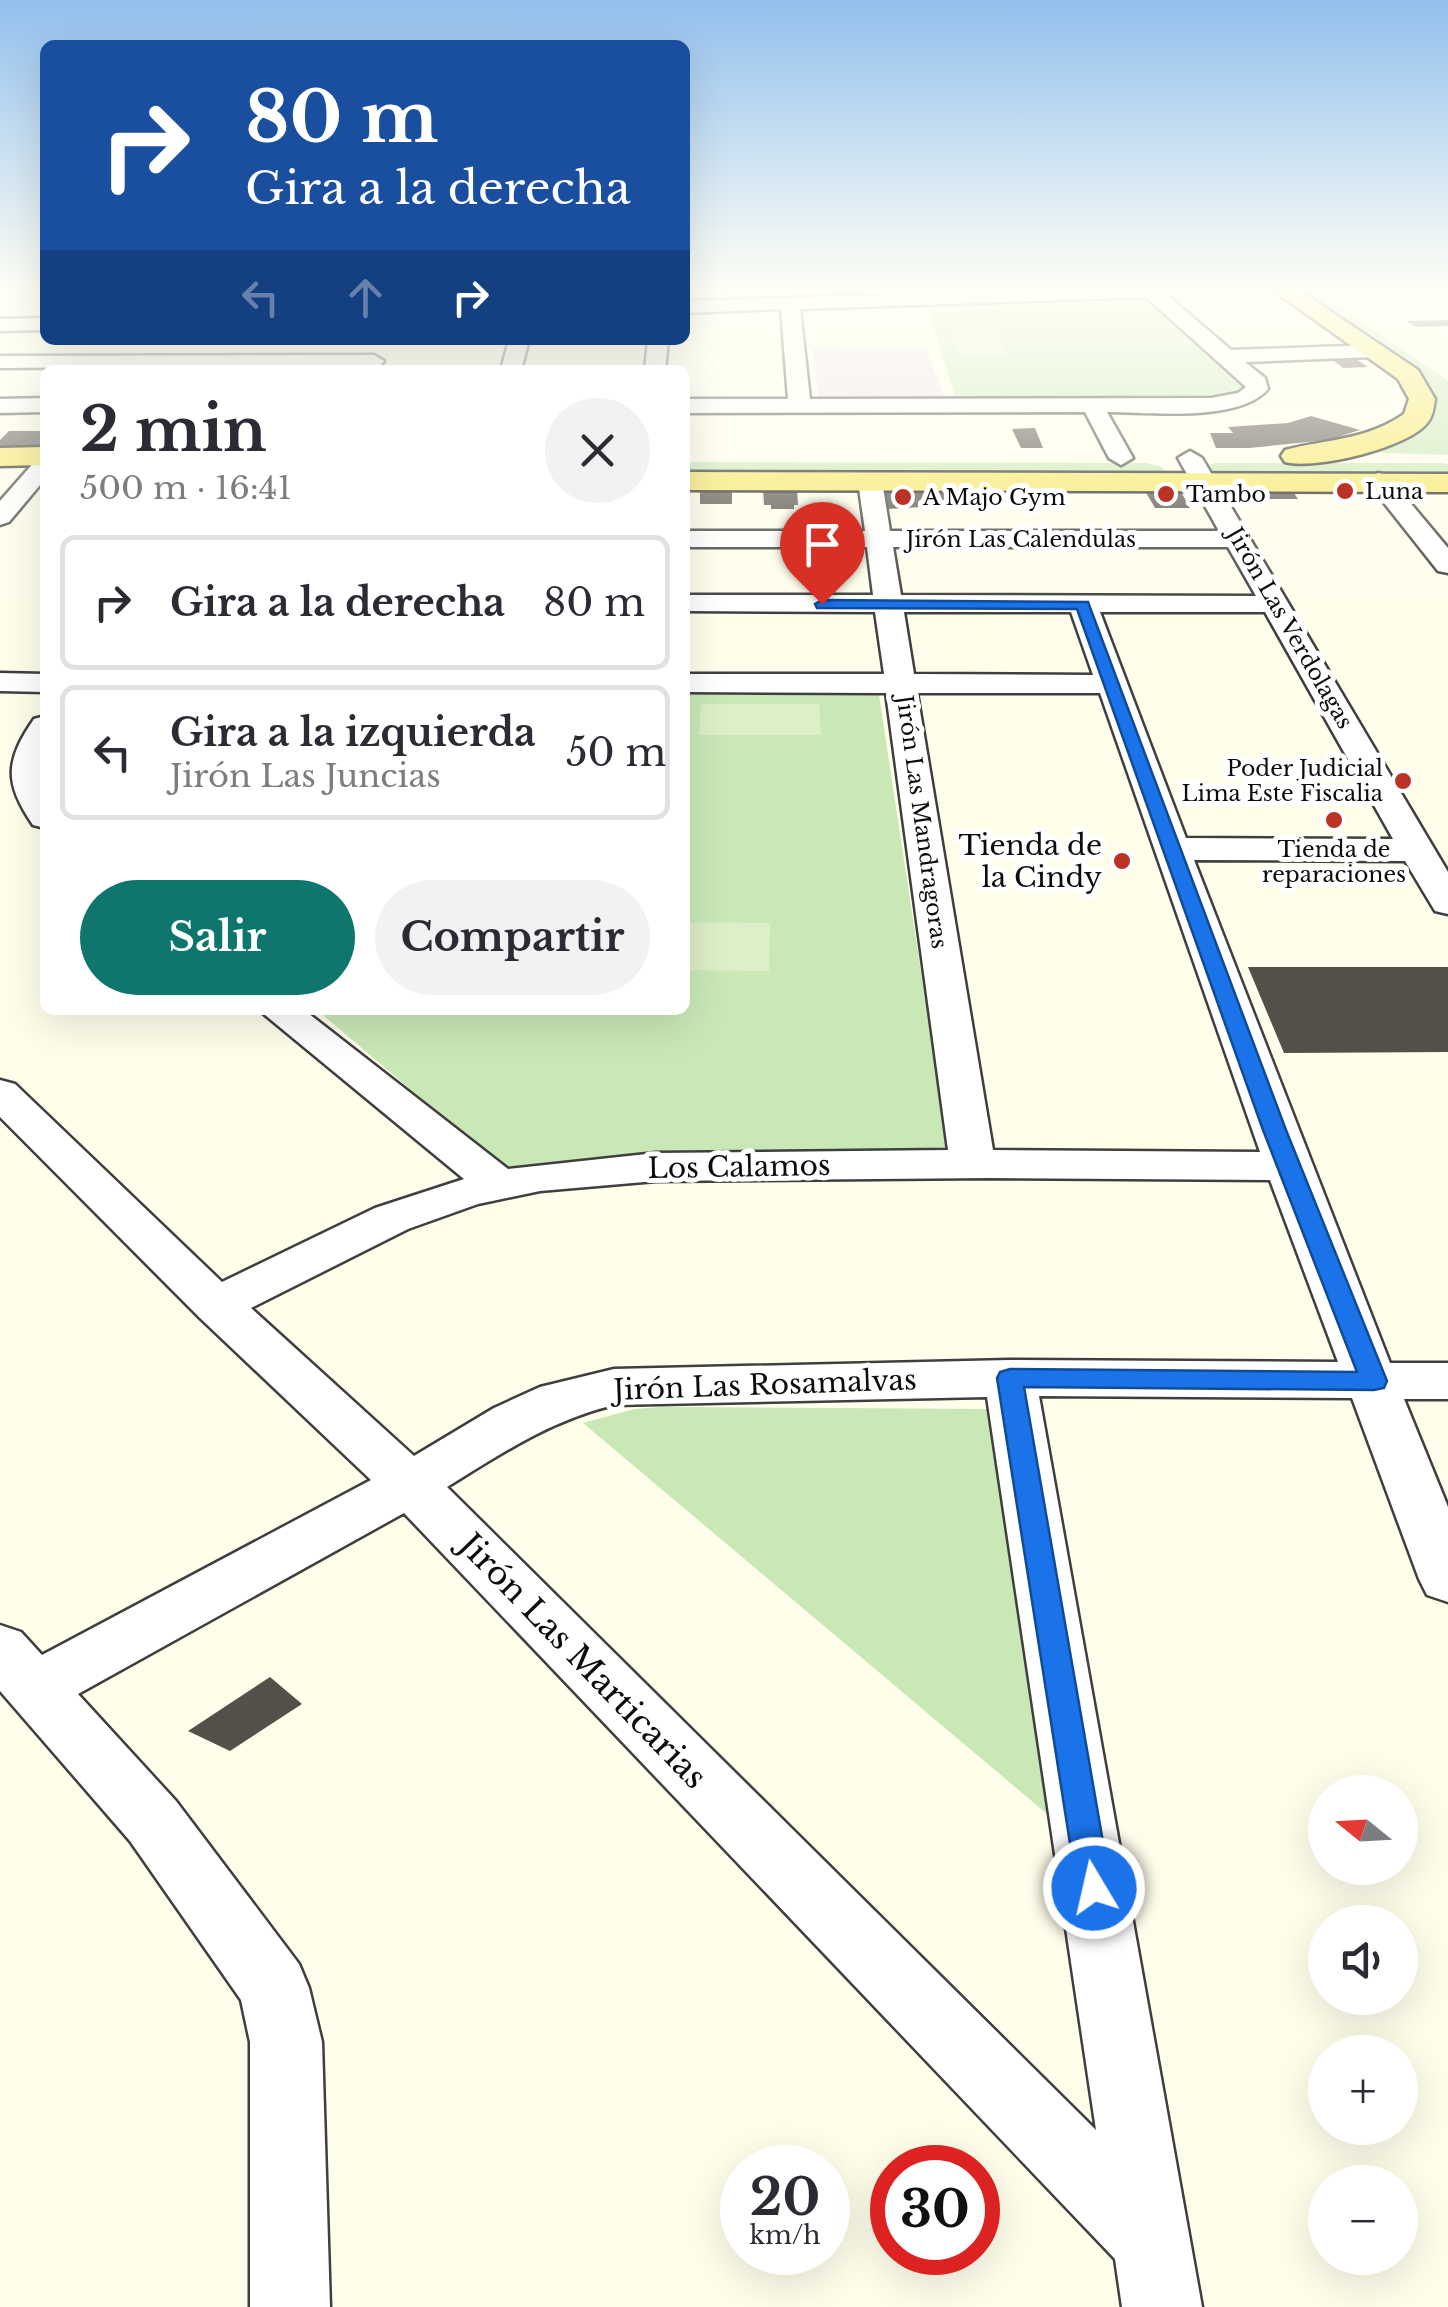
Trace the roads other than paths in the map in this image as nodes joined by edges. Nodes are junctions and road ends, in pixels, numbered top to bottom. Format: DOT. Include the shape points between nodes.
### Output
graph roads {
  1 [pos="799,399"];
  2 [pos="1240,399"];
  3 [pos="1420,399"];
  4 [pos="40,405"];
  5 [pos="0,406"];
  6 [pos="690,406"];
  7 [pos="800,406"];
  8 [pos="1093,406"];
  9 [pos="690,457"];
  10 [pos="1121,458"];
  11 [pos="1288,458"];
  12 [pos="1448,459"];
  13 [pos="23,468"];
  14 [pos="1196,469"];
  15 [pos="690,480"];
  16 [pos="1378,480"];
  17 [pos="870,481"];
  18 [pos="1448,483"];
  19 [pos="0,516"];
  20 [pos="1420,530"];
  21 [pos="1448,534"];
  22 [pos="690,538"];
  23 [pos="880,539"];
  24 [pos="1237,539"];
  25 [pos="1448,565"];
  26 [pos="690,603"];
  27 [pos="1277,604"];
  28 [pos="891,605"];
  29 [pos="1082,605"];
  30 [pos="0,682"];
  31 [pos="40,683"];
  32 [pos="690,683"];
  33 [pos="902,684"];
  34 [pos="1112,684"];
  35 [pos="40,734"];
  36 [pos="40,810"];
  37 [pos="1169,850"];
  38 [pos="1419,850"];
  39 [pos="1448,903"];
  40 [pos="284,1015"];
  41 [pos="0,1093"];
  42 [pos="972,1163"];
  43 [pos="1288,1166"];
  44 [pos="499,1184"];
  45 [pos="217,1304"];
  46 [pos="1010,1378"];
  47 [pos="1374,1381"];
  48 [pos="1448,1381"];
  49 [pos="410,1484"];
  50 [pos="1448,1578"];
  51 [pos="18,1668"];
  52 [pos="1152,2242"];
  53 [pos="290,2307"];
  54 [pos="1162,2307"];
  1 -- 7 [label="street"];
  2 -- 8 [label="street"];
  3 -- 11 [label="main road" via="1422,408 1406,427"];
  4 -- 5 [label="street"];
  6 -- 7 [label="street"];
  7 -- 8 [label="street"];
  8 -- 10 [label="street"];
  9 -- 10 [label="main road"];
  10 -- 14 [label="main road"];
  11 -- 12 [label="main road"];
  11 -- 14 [label="main road"];
  13 -- 19 [label="street"];
  14 -- 16 [label="main road"];
  14 -- 17 [label="main road"];
  14 -- 24 [label="street, Jirón Las Verdolagas"];
  15 -- 17 [label="main road"];
  16 -- 18 [label="main road"];
  16 -- 20 [label="street"];
  17 -- 23 [label="street, Jirón Las Mandragoras"];
  20 -- 21 [label="street"];
  20 -- 25 [label="street"];
  22 -- 23 [label="street, Jirón Las Calendulas"];
  23 -- 24 [label="street, Jirón Las Calendulas"];
  23 -- 28 [label="street, Jirón Las Mandragoras"];
  24 -- 27 [label="street, Jirón Las Verdolagas"];
  26 -- 28 [label="street"];
  27 -- 29 [label="street"];
  27 -- 38 [label="street, Jirón Las Verdolagas"];
  28 -- 29 [label="street"];
  28 -- 33 [label="street, Jirón Las Mandragoras"];
  29 -- 34 [label="street"];
  30 -- 31 [label="street"];
  32 -- 33 [label="street"];
  33 -- 34 [label="street"];
  33 -- 42 [label="street, Jirón Las Mandragoras"];
  34 -- 37 [label="street"];
  35 -- 36 [label="street" via="26,757 27,790"];
  37 -- 38 [label="street"];
  37 -- 43 [label="street"];
  38 -- 39 [label="street, Jirón Las Verdolagas"];
  40 -- 44 [label="street"];
  41 -- 45 [label="street, Jirón Las Marticarias"];
  42 -- 43 [label="street, Los Calamos"];
  42 -- 44 [label="street, Los Calamos" via="666,1167"];
  43 -- 47 [label="street"];
  44 -- 45 [label="street, Los Calamos" via="346,1240"];
  45 -- 49 [label="street, Jirón Las Marticarias"];
  46 -- 47 [label="street, Jirón Las Rosamalvas"];
  46 -- 49 [label="street, Jirón Las Rosamalvas" via="614,1387 559,1400 513,1421"];
  46 -- 52 [label="street"];
  47 -- 48 [label="street, Jirón Las Rosamalvas"];
  47 -- 50 [label="street"];
  49 -- 51 [label="street, Jirón Las Rosamalvas"];
  49 -- 52 [label="street, Jirón Las Marticarias"];
  51 -- 53 [label="street" via="153,1821 274,1988 286,2042"];
  52 -- 54 [label="street"];
}
